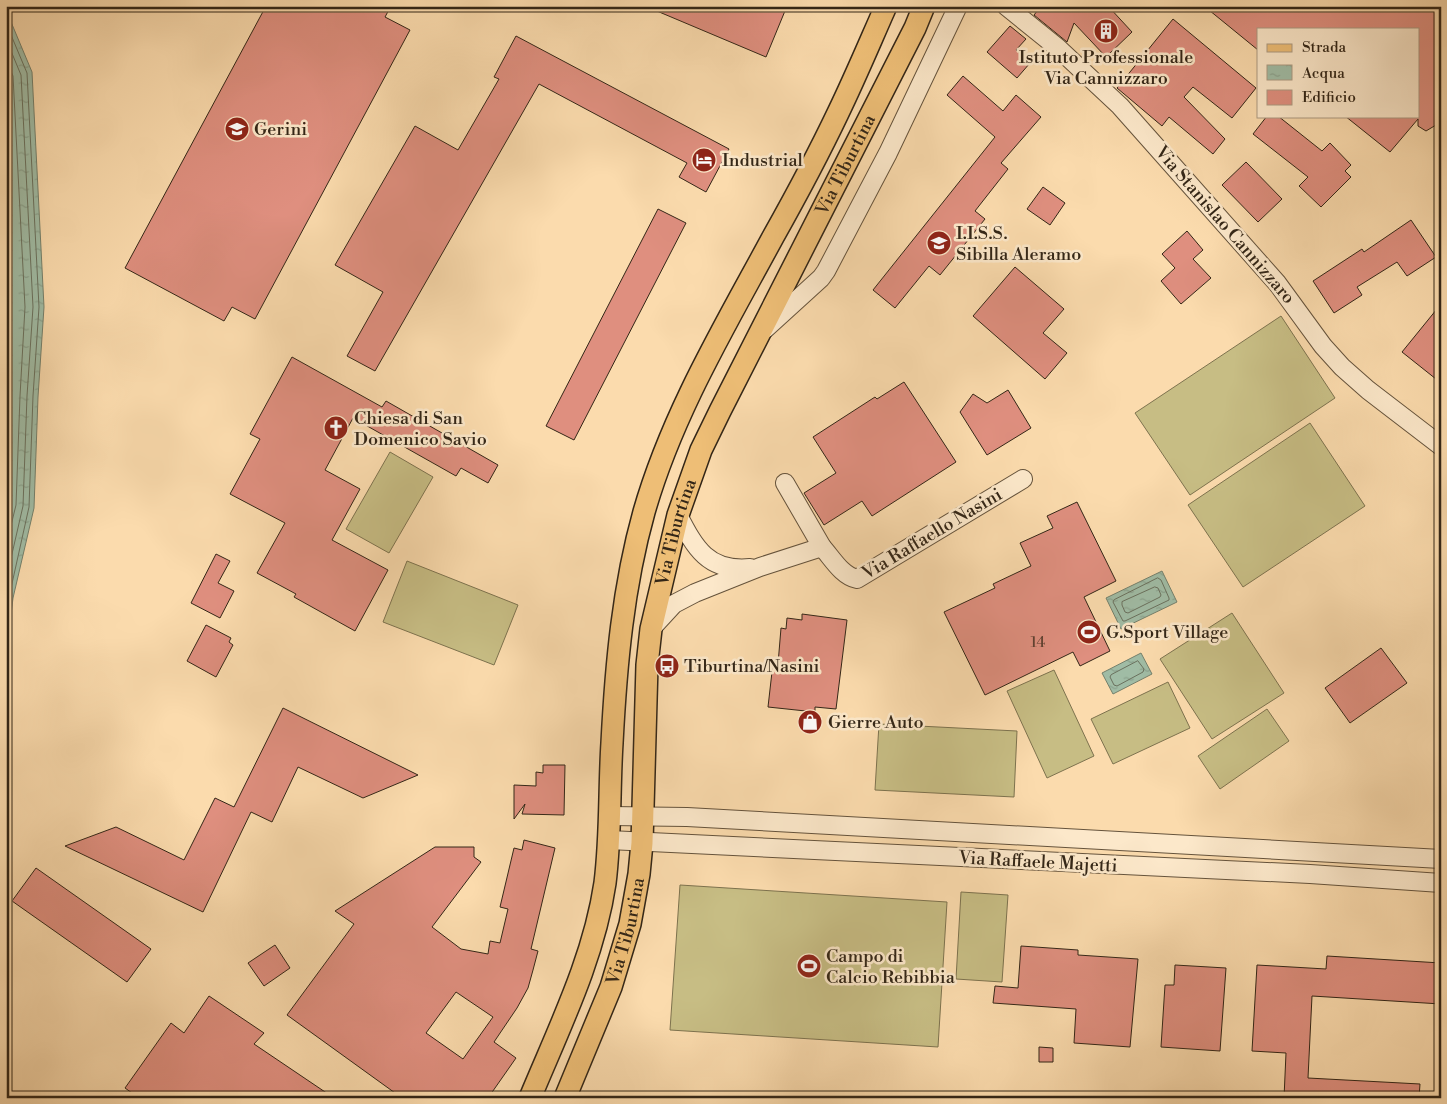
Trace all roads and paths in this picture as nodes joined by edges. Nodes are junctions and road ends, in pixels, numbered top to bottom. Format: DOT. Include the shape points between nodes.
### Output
graph roads {
  1 [pos="886,6"];
  2 [pos="924,6"];
  3 [pos="958,6"];
  4 [pos="1006,6"];
  5 [pos="758,336"];
  6 [pos="1441,446"];
  7 [pos="1023,479"];
  8 [pos="785,483"];
  9 [pos="678,515"];
  10 [pos="822,546"];
  11 [pos="760,567"];
  12 [pos="651,629"];
  13 [pos="611,816"];
  14 [pos="643,816"];
  15 [pos="737,820"];
  16 [pos="609,840"];
  17 [pos="642,842"];
  18 [pos="736,847"];
  19 [pos="1311,852"];
  20 [pos="1438,859"];
  21 [pos="1310,874"];
  22 [pos="1438,882"];
  23 [pos="530,1098"];
  24 [pos="565,1098"];
  1 -- 13 [label="main road, Via Tiburtina" via="816,158 687,401 653,483 634,554 621,629 612,744"];
  2 -- 5 [label="main road, Via Tiburtina"];
  3 -- 5 [label="street, Via Tiburtina" via="888,153 826,270"];
  4 -- 6 [label="street, Via Stanislao Cannizzaro" via="1058,48 1120,106 1277,283 1342,367"];
  5 -- 9 [label="main road, Via Tiburtina" via="701,450"];
  7 -- 10 [label="street, Via Raffaello Nasini" via="857,579 844,572"];
  8 -- 10 [label="street, Via Raffaello Nasini"];
  9 -- 11 [label="street" via="694,545 710,560 732,568"];
  9 -- 12 [label="main road, Via Tiburtina"];
  10 -- 11 [label="street"];
  11 -- 12 [label="street" via="674,604"];
  12 -- 14 [label="main road, Via Tiburtina" via="647,664"];
  13 -- 14 [label="street, Via Raffaele Majetti"];
  13 -- 16 [label="main road, Via Tiburtina"];
  14 -- 15 [label="street, Via Raffaele Majetti"];
  14 -- 17 [label="main road, Via Tiburtina"];
  15 -- 18 [label="street"];
  15 -- 19 [label="street, Via Raffaele Majetti"];
  16 -- 17 [label="street, Via Raffaele Majetti"];
  16 -- 23 [label="main road, Via Tiburtina" via="602,897 589,949"];
  17 -- 18 [label="street, Via Raffaele Majetti"];
  17 -- 24 [label="main road, Via Tiburtina" via="634,908 621,958"];
  18 -- 21 [label="street, Via Raffaele Majetti"];
  19 -- 20 [label="street, Via Raffaele Majetti"];
  19 -- 21 [label="street"];
  20 -- 22 [label="street, Via Raffaele Majetti"];
  21 -- 22 [label="street, Via Raffaele Majetti"];
}
